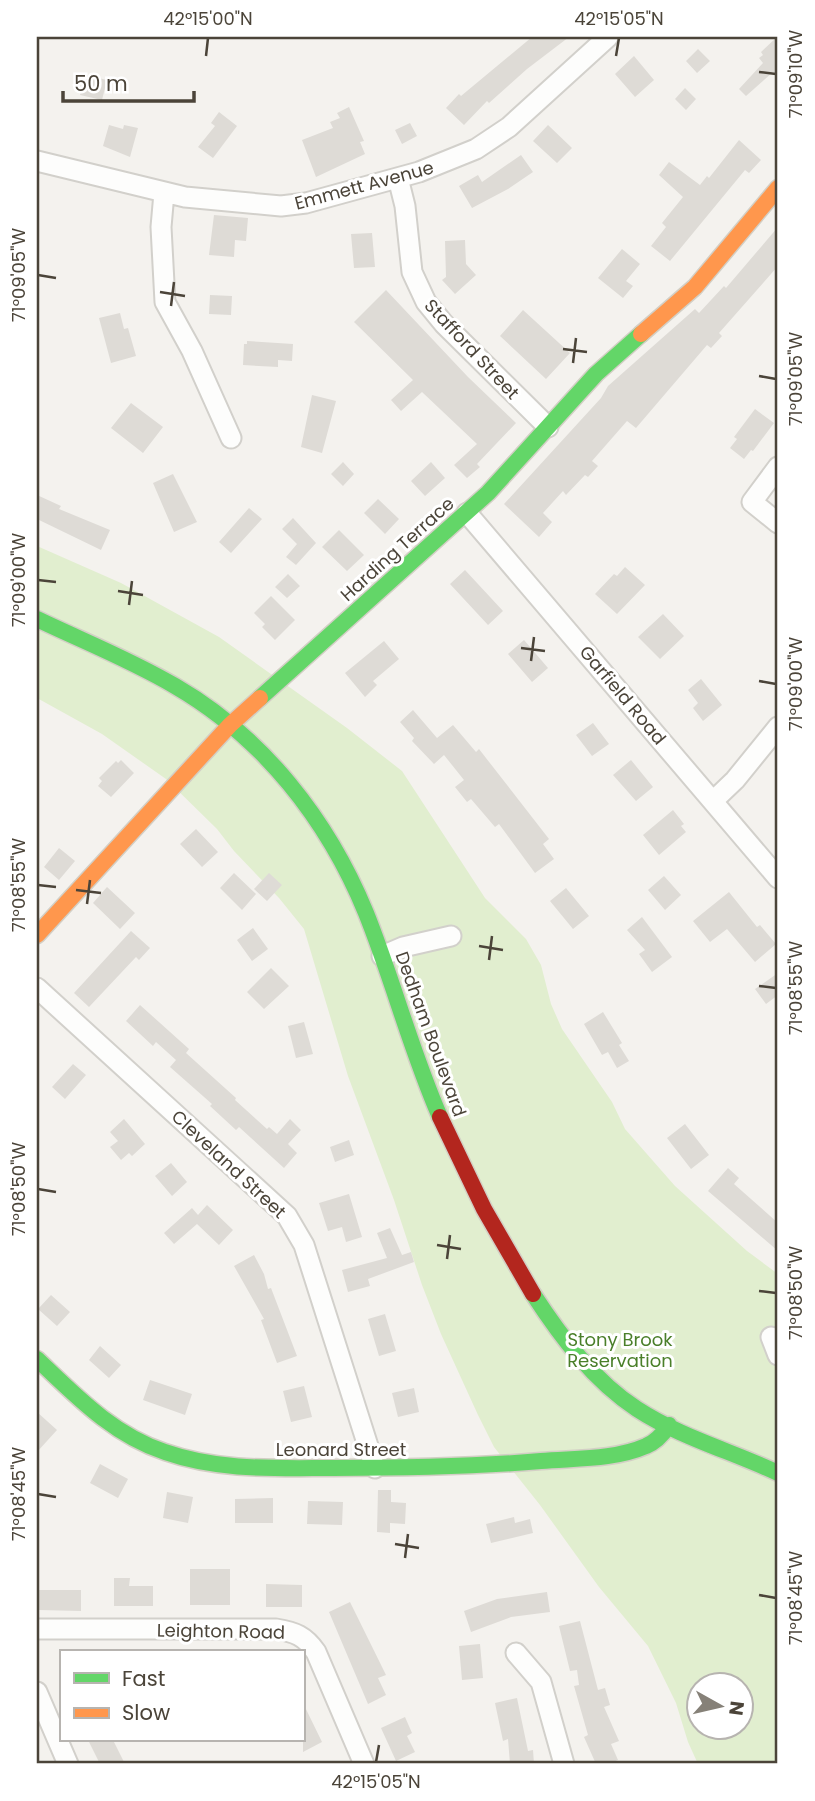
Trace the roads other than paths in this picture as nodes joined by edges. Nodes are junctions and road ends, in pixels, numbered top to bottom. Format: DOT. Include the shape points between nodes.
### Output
graph roads {
  1 [pos="608,37"];
  2 [pos="37,161"];
  3 [pos="398,178"];
  4 [pos="778,188"];
  5 [pos="164,193"];
  6 [pos="548,427"];
  7 [pos="231,438"];
  8 [pos="778,467"];
  9 [pos="467,513"];
  10 [pos="778,523"];
  11 [pos="37,619"];
  12 [pos="230,725"];
  13 [pos="778,727"];
  14 [pos="713,801"];
  15 [pos="778,878"];
  16 [pos="37,934"];
  17 [pos="451,936"];
  18 [pos="382,956"];
  19 [pos="37,988"];
  20 [pos="37,1359"];
  21 [pos="669,1425"];
  22 [pos="375,1468"];
  23 [pos="778,1473"];
  24 [pos="37,1629"];
  25 [pos="516,1653"];
  26 [pos="37,1692"];
  27 [pos="68,1764"];
  28 [pos="364,1764"];
  29 [pos="564,1764"];
  1 -- 3 [label="street, Emmett Avenue" via="488,143"];
  2 -- 5 [label="street, Emmett Avenue"];
  3 -- 5 [label="street, Emmett Avenue" via="281,206"];
  3 -- 6 [label="street, Stafford Street" via="412,272 426,302"];
  4 -- 6 [label="street, Harding Terrace" via="695,287 607,363"];
  5 -- 7 [label="street" via="165,302"];
  6 -- 9 [label="street, Harding Terrace"];
  8 -- 10 [label="street" via="752,502"];
  9 -- 12 [label="street, Harding Terrace"];
  9 -- 14 [label="street, Garfield Road"];
  11 -- 12 [label="street, Dedham Boulevard" via="177,686"];
  12 -- 16 [label="street, Harding Terrace"];
  12 -- 18 [label="street, Dedham Boulevard" via="269,760 317,818 356,885"];
  13 -- 14 [label="street"];
  14 -- 15 [label="street, Garfield Road"];
  17 -- 18 [label="street"];
  18 -- 21 [label="street, Dedham Boulevard" via="453,1149 535,1298 605,1384"];
  19 -- 22 [label="street, Cleveland Street" via="296,1228"];
  20 -- 22 [label="street, Leonard Street" via="118,1430 166,1454 245,1468"];
  21 -- 22 [label="street, Leonard Street" via="655,1442 615,1453 474,1467"];
  21 -- 23 [label="street, Dedham Boulevard"];
  24 -- 28 [label="street, Leighton Road" via="295,1632 316,1652"];
  25 -- 29 [label="street" via="541,1682"];
  26 -- 27 [label="street"];
}
